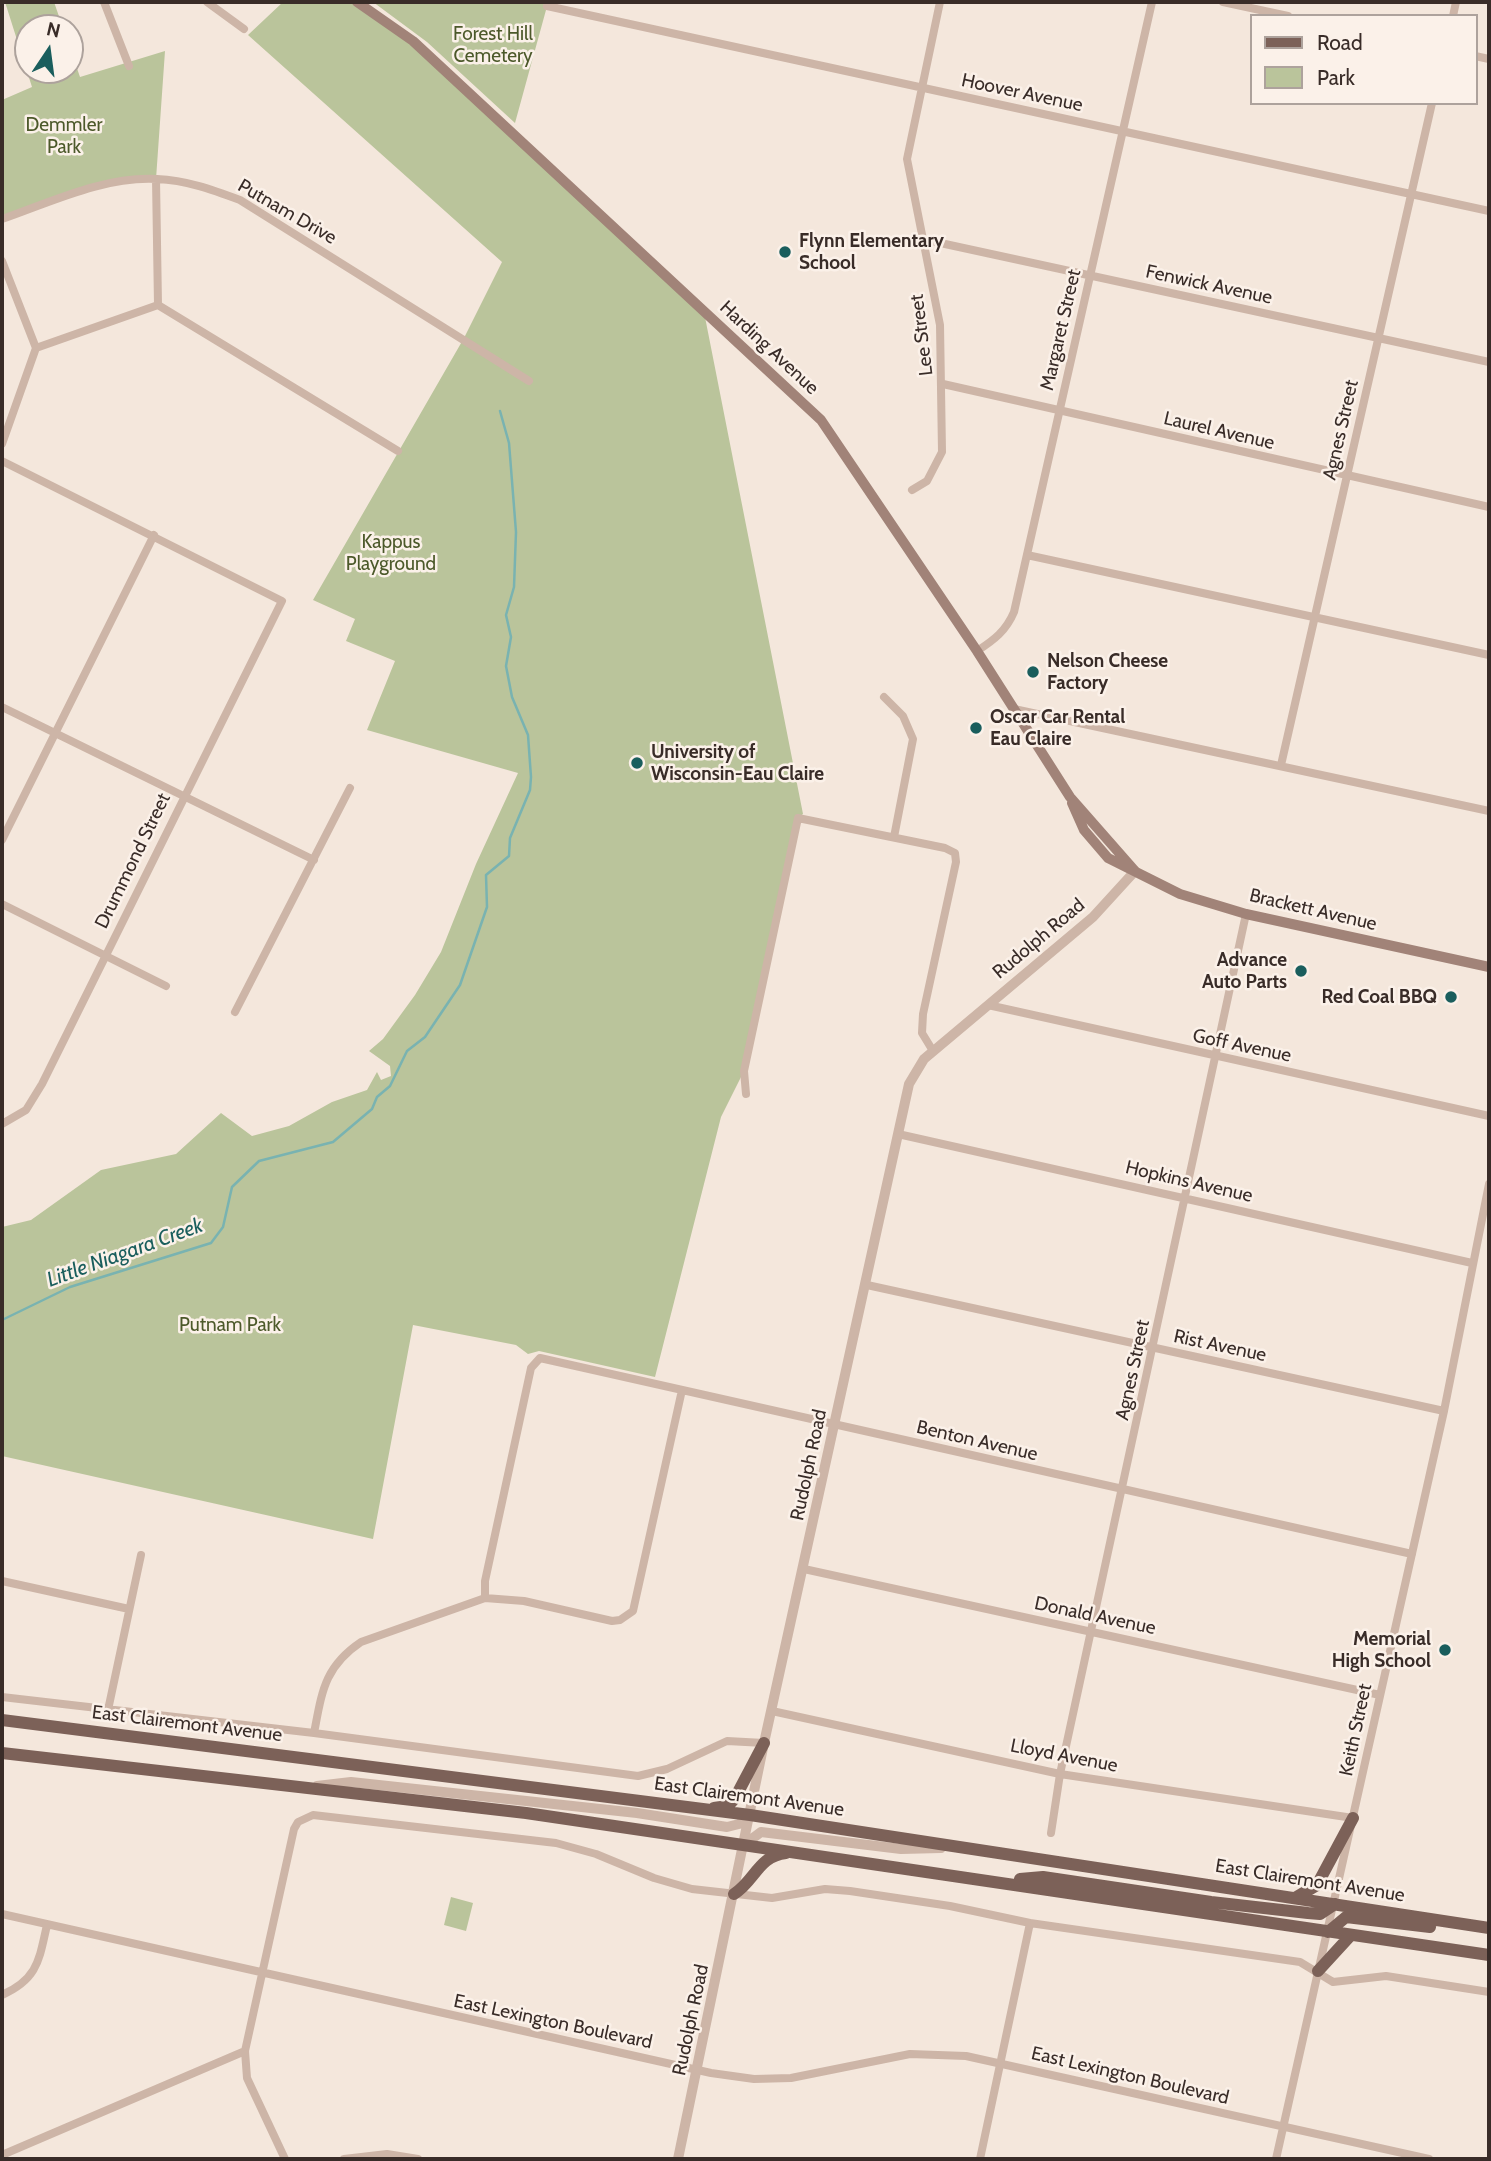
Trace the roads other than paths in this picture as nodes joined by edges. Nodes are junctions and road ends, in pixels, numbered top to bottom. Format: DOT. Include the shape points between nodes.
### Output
graph roads {
  1 [pos="104,2"];
  2 [pos="207,2"];
  3 [pos="357,2"];
  4 [pos="940,2"];
  5 [pos="1152,2"];
  6 [pos="1223,2"];
  7 [pos="547,4"];
  8 [pos="1279,14"];
  9 [pos="244,29"];
  10 [pos="129,66"];
  11 [pos="921,87"];
  12 [pos="1432,105"];
  13 [pos="1123,131"];
  14 [pos="156,179"];
  15 [pos="1412,195"];
  16 [pos="1489,211"];
  17 [pos="2,219"];
  18 [pos="922,239"];
  19 [pos="2,261"];
  20 [pos="1090,274"];
  21 [pos="158,305"];
  22 [pos="1379,338"];
  23 [pos="36,348"];
  24 [pos="1489,362"];
  25 [pos="529,381"];
  26 [pos="943,384"];
  27 [pos="1059,412"];
  28 [pos="2,444"];
  29 [pos="398,451"];
  30 [pos="2,461"];
  31 [pos="1346,476"];
  32 [pos="912,490"];
  33 [pos="1489,507"];
  34 [pos="154,534"];
  35 [pos="1027,555"];
  36 [pos="1315,618"];
  37 [pos="977,651"];
  38 [pos="1489,655"];
  39 [pos="884,697"];
  40 [pos="2,707"];
  41 [pos="1014,709"];
  42 [pos="55,733"];
  43 [pos="1281,765"];
  44 [pos="349,788"];
  45 [pos="183,796"];
  46 [pos="1489,811"];
  47 [pos="894,837"];
  48 [pos="2,840"];
  49 [pos="314,860"];
  50 [pos="1135,871"];
  51 [pos="2,904"];
  52 [pos="1247,914"];
  53 [pos="104,955"];
  54 [pos="1489,967"];
  55 [pos="166,986"];
  56 [pos="988,1005"];
  57 [pos="235,1012"];
  58 [pos="933,1051"];
  59 [pos="1216,1057"];
  60 [pos="746,1094"];
  61 [pos="1489,1116"];
  62 [pos="2,1124"];
  63 [pos="898,1133"];
  64 [pos="1489,1184"];
  65 [pos="1185,1198"];
  66 [pos="1472,1263"];
  67 [pos="867,1285"];
  68 [pos="1154,1348"];
  69 [pos="681,1390"];
  70 [pos="1444,1411"];
  71 [pos="835,1425"];
  72 [pos="1124,1491"];
  73 [pos="1412,1554"];
  74 [pos="141,1555"];
  75 [pos="804,1569"];
  76 [pos="2,1581"];
  77 [pos="485,1598"];
  78 [pos="129,1609"];
  79 [pos="1093,1632"];
  80 [pos="1380,1695"];
  81 [pos="2,1697"];
  82 [pos="108,1710"];
  83 [pos="772,1711"];
  84 [pos="2,1720"];
  85 [pos="314,1732"];
  86 [pos="764,1743"];
  87 [pos="2,1753"];
  88 [pos="1060,1774"];
  89 [pos="309,1788"];
  90 [pos="698,1809"];
  91 [pos="750,1815"];
  92 [pos="1353,1818"];
  93 [pos="1051,1833"];
  94 [pos="744,1844"];
  95 [pos="962,1848"];
  96 [pos="800,1852"];
  97 [pos="999,1881"];
  98 [pos="734,1894"];
  99 [pos="1293,1898"];
  100 [pos="1335,1904"];
  101 [pos="2,1914"];
  102 [pos="1030,1923"];
  103 [pos="47,1925"];
  104 [pos="1489,1928"];
  105 [pos="1328,1931"];
  106 [pos="1350,1935"];
  107 [pos="1489,1955"];
  108 [pos="1318,1971"];
  109 [pos="263,1973"];
  110 [pos="1489,1992"];
  111 [pos="2,1995"];
  112 [pos="245,2051"];
  113 [pos="1000,2063"];
  114 [pos="698,2070"];
  115 [pos="1282,2126"];
  116 [pos="2,2155"];
  117 [pos="285,2159"];
  118 [pos="344,2159"];
  119 [pos="418,2159"];
  120 [pos="678,2159"];
  121 [pos="979,2159"];
  122 [pos="1276,2159"];
  123 [pos="1429,2159"];
  1 -- 10 [label="street"];
  2 -- 9 [label="street"];
  3 -- 37 [label="main road, Harding Avenue" via="413,41 821,420"];
  4 -- 11 [label="street, Lee Street"];
  5 -- 13 [label="street, Margaret Street"];
  6 -- 8 [label="street"];
  7 -- 11 [label="street, Hoover Avenue"];
  11 -- 13 [label="street, Hoover Avenue"];
  11 -- 18 [label="street, Lee Street" via="907,159"];
  12 -- 15 [label="street, Agnes Street"];
  13 -- 15 [label="street, Hoover Avenue"];
  13 -- 20 [label="street, Margaret Street"];
  14 -- 17 [label="street, Putnam Drive" via="97,186"];
  14 -- 21 [label="street"];
  14 -- 25 [label="street, Putnam Drive" via="199,185 240,200"];
  15 -- 16 [label="street, Hoover Avenue"];
  15 -- 22 [label="street, Agnes Street"];
  18 -- 20 [label="street, Fenwick Avenue"];
  18 -- 26 [label="street, Lee Street" via="940,325"];
  19 -- 23 [label="street"];
  20 -- 22 [label="street, Fenwick Avenue"];
  20 -- 27 [label="street, Margaret Street"];
  21 -- 23 [label="street"];
  21 -- 29 [label="street"];
  22 -- 24 [label="street, Fenwick Avenue"];
  22 -- 31 [label="street, Agnes Street"];
  23 -- 28 [label="street"];
  26 -- 27 [label="street, Laurel Avenue"];
  26 -- 32 [label="street, Lee Street" via="942,453 928,481"];
  27 -- 31 [label="street, Laurel Avenue"];
  27 -- 35 [label="street, Margaret Street"];
  30 -- 34 [label="street"];
  31 -- 33 [label="street, Laurel Avenue"];
  31 -- 36 [label="street, Agnes Street"];
  34 -- 42 [label="street"];
  34 -- 45 [label="street, Drummond Street" via="282,601"];
  35 -- 36 [label="street"];
  35 -- 37 [label="street, Margaret Street" via="1008,626"];
  36 -- 38 [label="street"];
  36 -- 43 [label="street, Agnes Street"];
  37 -- 41 [label="main road, Harding Avenue"];
  39 -- 47 [label="street" via="903,716 913,739"];
  40 -- 42 [label="street"];
  41 -- 43 [label="street"];
  41 -- 50 [label="main road, Harding Avenue" via="1070,797"];
  42 -- 45 [label="street"];
  42 -- 48 [label="street"];
  43 -- 46 [label="street"];
  44 -- 49 [label="street"];
  45 -- 49 [label="street"];
  45 -- 53 [label="street, Drummond Street"];
  47 -- 58 [label="street" via="955,853 922,1024 925,1041"];
  47 -- 60 [label="street" via="798,818 744,1071"];
  49 -- 57 [label="street"];
  50 -- 52 [label="main road, Brackett Avenue" via="1180,894"];
  50 -- 56 [label="street, Rudolph Road" via="1104,908"];
  51 -- 53 [label="street"];
  52 -- 54 [label="main road, Brackett Avenue"];
  52 -- 59 [label="street, Agnes Street"];
  53 -- 55 [label="street"];
  53 -- 62 [label="street, Drummond Street" via="26,1110"];
  56 -- 58 [label="street, Rudolph Road"];
  56 -- 59 [label="street, Goff Avenue"];
  58 -- 63 [label="street, Rudolph Road" via="909,1084"];
  59 -- 61 [label="street, Goff Avenue"];
  59 -- 65 [label="street, Agnes Street"];
  63 -- 65 [label="street, Hopkins Avenue"];
  63 -- 67 [label="street, Rudolph Road"];
  64 -- 66 [label="street, Keith Street"];
  65 -- 66 [label="street, Hopkins Avenue"];
  65 -- 68 [label="street, Agnes Street"];
  66 -- 70 [label="street, Keith Street"];
  67 -- 68 [label="street, Rist Avenue"];
  67 -- 71 [label="street, Rudolph Road"];
  68 -- 70 [label="street, Rist Avenue"];
  68 -- 72 [label="street, Agnes Street"];
  69 -- 71 [label="street, Benton Avenue"];
  69 -- 77 [label="street" via="636,1605 628,1616 612,1621 524,1601"];
  69 -- 77 [label="street, Benton Avenue" via="536,1359 485,1581"];
  70 -- 73 [label="street, Keith Street"];
  71 -- 72 [label="street, Benton Avenue"];
  71 -- 75 [label="street, Rudolph Road"];
  72 -- 73 [label="street, Benton Avenue"];
  72 -- 79 [label="street, Agnes Street"];
  73 -- 80 [label="street, Keith Street"];
  74 -- 78 [label="street"];
  75 -- 79 [label="street, Donald Avenue"];
  75 -- 83 [label="street, Rudolph Road"];
  76 -- 78 [label="street"];
  77 -- 85 [label="street" via="350,1649 327,1676"];
  78 -- 82 [label="street"];
  79 -- 80 [label="street, Donald Avenue"];
  79 -- 88 [label="street, Agnes Street"];
  80 -- 92 [label="street, Keith Street"];
  81 -- 82 [label="street"];
  82 -- 85 [label="street"];
  83 -- 86 [label="street, Rudolph Road"];
  83 -- 88 [label="street, Lloyd Avenue"];
  84 -- 90 [label="main road, East Clairemont Avenue"];
  85 -- 86 [label="street" via="638,1776 667,1769 727,1741"];
  86 -- 90 [label="main road" via="728,1806"];
  86 -- 91 [label="street, Rudolph Road"];
  87 -- 89 [label="main road"];
  88 -- 92 [label="street, Lloyd Avenue"];
  88 -- 93 [label="street, Agnes Street"];
  89 -- 91 [label="street" via="351,1782 727,1827"];
  89 -- 94 [label="main road"];
  90 -- 91 [label="main road, East Clairemont Avenue"];
  91 -- 94 [label="street, Rudolph Road"];
  91 -- 95 [label="main road, East Clairemont Avenue"];
  92 -- 99 [label="main road" via="1317,1885"];
  92 -- 100 [label="street, Keith Street"];
  94 -- 95 [label="street" via="761,1832 901,1849"];
  94 -- 96 [label="main road"];
  94 -- 98 [label="street, Rudolph Road"];
  95 -- 99 [label="main road, East Clairemont Avenue"];
  96 -- 97 [label="main road"];
  96 -- 98 [label="main road" via="765,1859"];
  97 -- 100 [label="main road" via="1043,1877 1320,1914"];
  97 -- 105 [label="main road"];
  98 -- 102 [label="street" via="772,1898 825,1889 850,1891"];
  98 -- 109 [label="street" via="672,1884 556,1843 322,1815 304,1818 298,1822"];
  98 -- 114 [label="street, Rudolph Road"];
  99 -- 100 [label="main road, East Clairemont Avenue"];
  100 -- 104 [label="main road, East Clairemont Avenue"];
  100 -- 105 [label="street, Keith Street"];
  101 -- 103 [label="street, East Lexington Boulevard"];
  102 -- 108 [label="street" via="1300,1962"];
  102 -- 113 [label="street"];
  103 -- 109 [label="street, East Lexington Boulevard"];
  103 -- 111 [label="street" via="37,1970 18,1988"];
  104 -- 105 [label="main road" via="1457,1930 1346,1917"];
  105 -- 106 [label="main road"];
  105 -- 108 [label="street, Keith Street"];
  106 -- 107 [label="main road"];
  106 -- 108 [label="main road"];
  108 -- 110 [label="street" via="1333,1982 1392,1977"];
  108 -- 115 [label="street, Keith Street"];
  109 -- 112 [label="street"];
  109 -- 114 [label="street, East Lexington Boulevard"];
  112 -- 116 [label="street"];
  112 -- 117 [label="street" via="247,2078"];
  113 -- 114 [label="street, East Lexington Boulevard" via="966,2056 909,2054 791,2078 754,2079"];
  113 -- 115 [label="street, East Lexington Boulevard"];
  113 -- 121 [label="street"];
  114 -- 120 [label="street, Rudolph Road"];
  115 -- 122 [label="street, Keith Street"];
  115 -- 123 [label="street, East Lexington Boulevard"];
  118 -- 119 [label="street" via="387,2154"];
}
